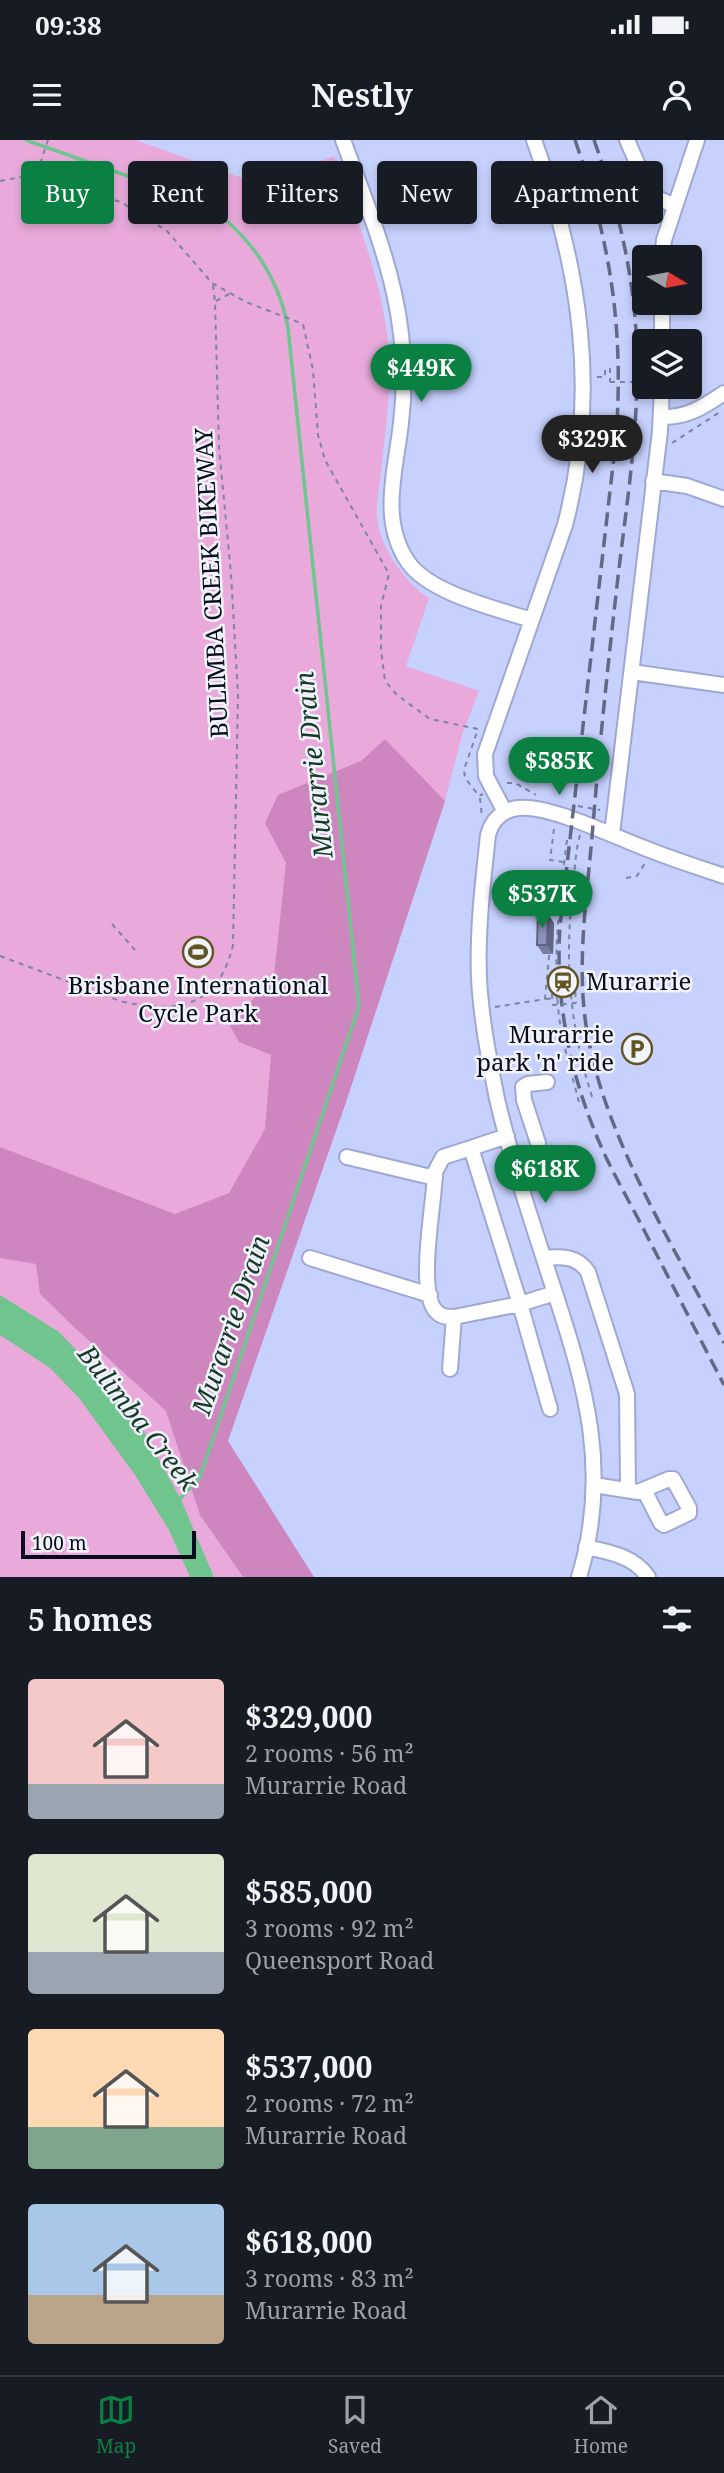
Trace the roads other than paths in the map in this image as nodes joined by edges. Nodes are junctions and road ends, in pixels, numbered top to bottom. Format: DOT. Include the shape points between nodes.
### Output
graph roads {
  1 [pos="343,140"];
  2 [pos="534,140"];
  3 [pos="627,140"];
  4 [pos="697,140"];
  5 [pos="675,206"];
  6 [pos="663,245"];
  7 [pos="724,393"];
  8 [pos="662,399"];
  9 [pos="661,417"];
  10 [pos="653,481"];
  11 [pos="724,499"];
  12 [pos="531,620"];
  13 [pos="632,672"];
  14 [pos="724,685"];
  15 [pos="505,812"];
  16 [pos="612,834"];
  17 [pos="724,876"];
  18 [pos="547,1082"];
  19 [pos="507,1136"];
  20 [pos="538,1143"];
  21 [pos="471,1148"];
  22 [pos="346,1157"];
  23 [pos="435,1178"];
  24 [pos="310,1258"];
  25 [pos="544,1258"];
  26 [pos="555,1293"];
  27 [pos="430,1295"];
  28 [pos="520,1304"];
  29 [pos="454,1317"];
  30 [pos="450,1369"];
  31 [pos="550,1409"];
  32 [pos="594,1485"];
  33 [pos="628,1490"];
  34 [pos="644,1490"];
  35 [pos="586,1548"];
  36 [pos="579,1577"];
  37 [pos="648,1577"];
  1 -- 12 [label="street" via="383,249 401,324 405,369 391,511 395,536 407,560 428,581"];
  2 -- 12 [label="street" via="574,277 583,378 570,506"];
  3 -- 5 [label="street" via="651,195"];
  4 -- 5 [label="street"];
  5 -- 6 [label="street"];
  7 -- 9 [label="street" via="691,414"];
  8 -- 9 [label="street"];
  9 -- 10 [label="street"];
  10 -- 11 [label="street" via="687,486"];
  10 -- 13 [label="street"];
  12 -- 15 [label="street" via="484,759 486,776"];
  13 -- 14 [label="street"];
  13 -- 16 [label="street"];
  15 -- 16 [label="street" via="532,809"];
  15 -- 19 [label="street" via="493,822 488,835 479,955 485,1032"];
  16 -- 17 [label="street"];
  18 -- 20 [label="street" via="523,1087"];
  19 -- 21 [label="street"];
  19 -- 25 [label="street"];
  21 -- 23 [label="street" via="443,1157"];
  21 -- 28 [label="street"];
  22 -- 23 [label="street"];
  23 -- 27 [label="street" via="426,1277"];
  24 -- 27 [label="street"];
  25 -- 26 [label="street"];
  25 -- 33 [label="street" via="572,1259 588,1272 627,1395"];
  26 -- 28 [label="street"];
  26 -- 32 [label="street" via="586,1397"];
  27 -- 29 [label="street" via="438,1313"];
  28 -- 29 [label="street"];
  28 -- 31 [label="street"];
  29 -- 30 [label="street"];
  32 -- 33 [label="street"];
  32 -- 35 [label="street"];
  33 -- 34 [label="street"];
  35 -- 36 [label="street"];
  35 -- 37 [label="street" via="628,1559"];
}
